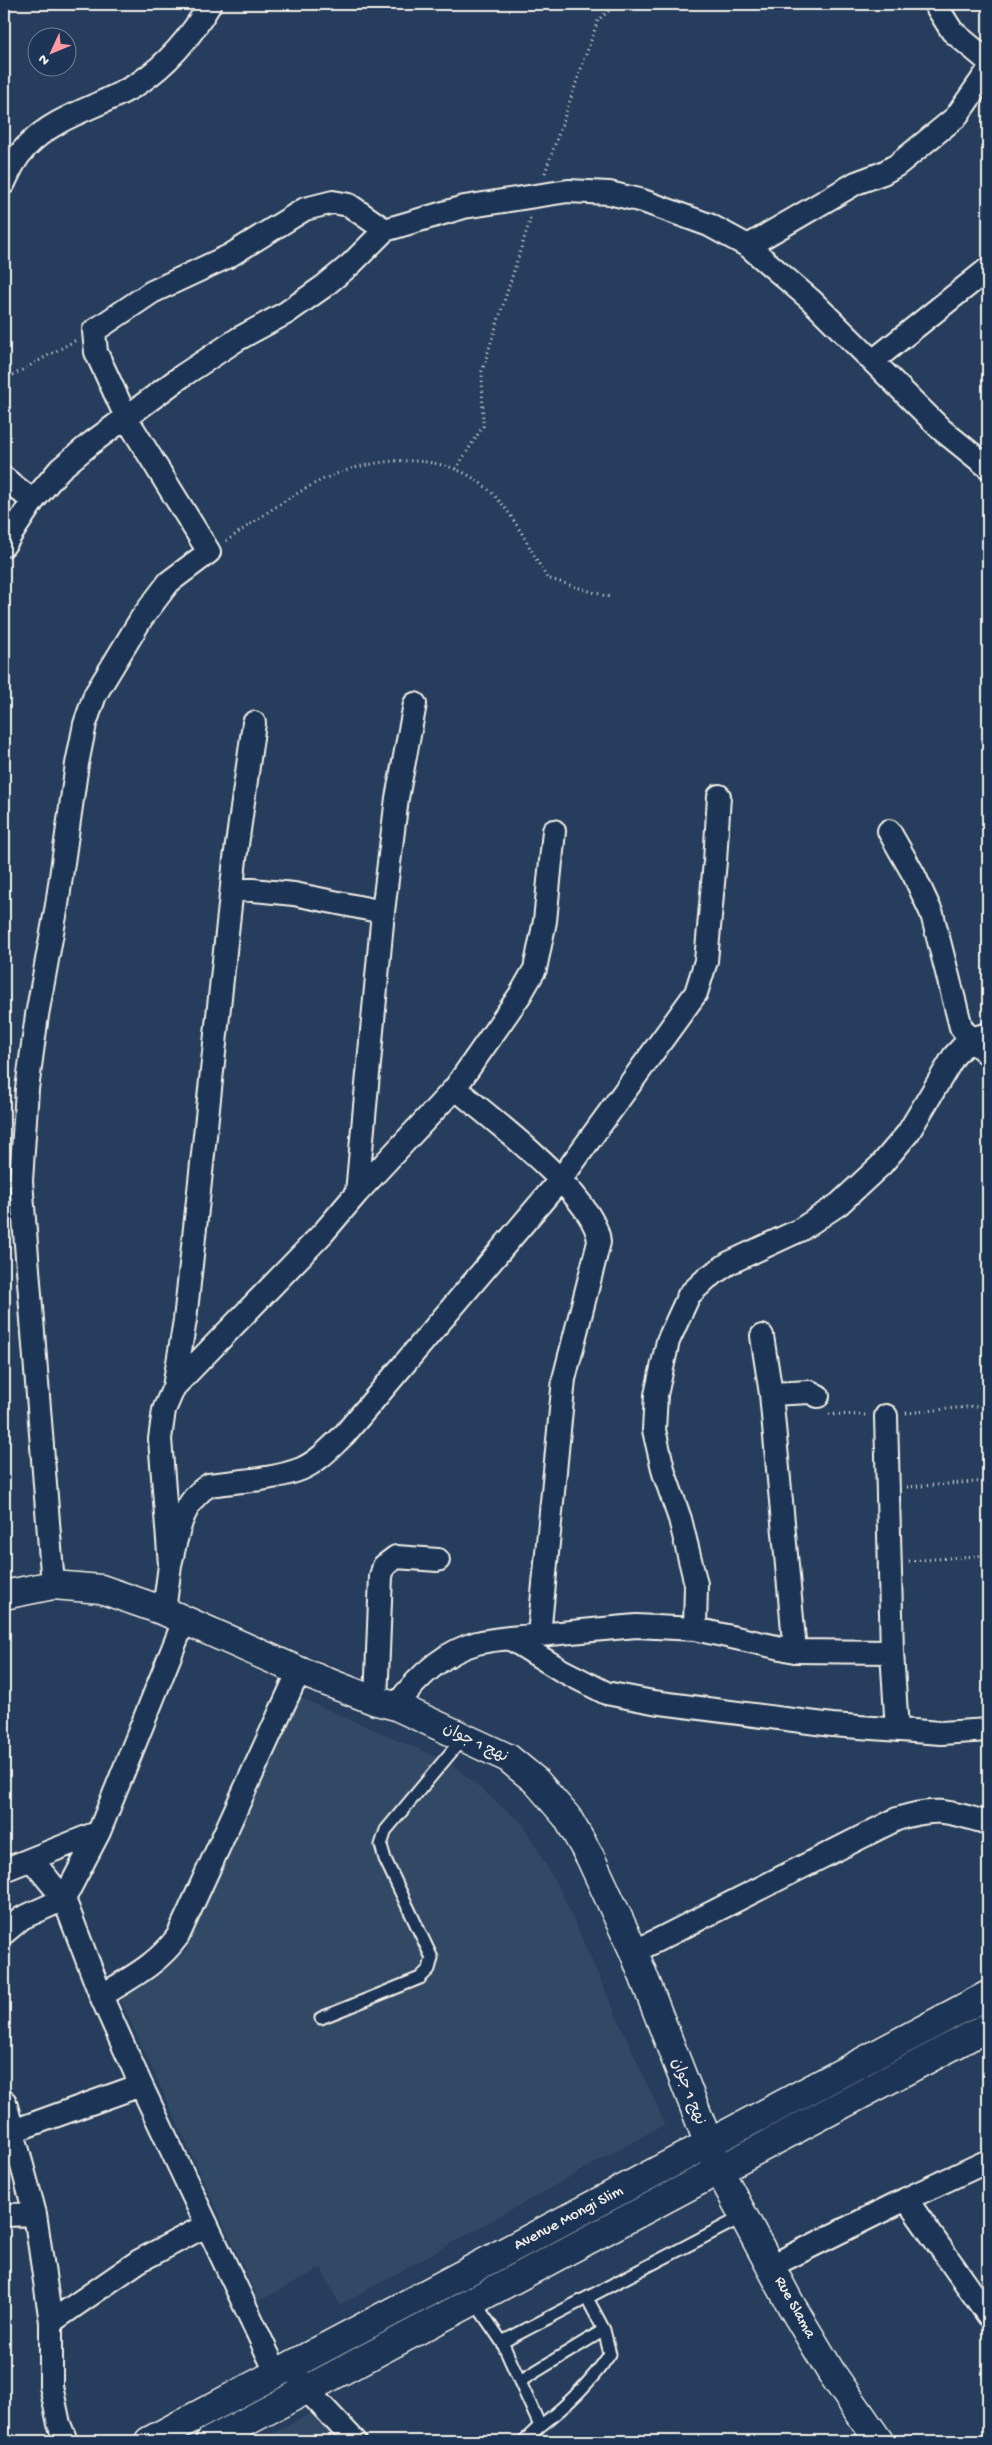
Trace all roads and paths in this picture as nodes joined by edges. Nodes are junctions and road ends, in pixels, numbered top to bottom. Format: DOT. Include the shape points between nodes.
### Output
graph roads {
  1 [pos="210,4"];
  2 [pos="617,4"];
  3 [pos="935,4"];
  4 [pos="988,62"];
  5 [pos="988,71"];
  6 [pos="4,183"];
  7 [pos="538,195"];
  8 [pos="385,230"];
  9 [pos="748,246"];
  10 [pos="988,269"];
  11 [pos="94,331"];
  12 [pos="873,361"];
  13 [pos="4,380"];
  14 [pos="126,419"];
  15 [pos="988,467"];
  16 [pos="456,469"];
  17 [pos="4,478"];
  18 [pos="33,501"];
  19 [pos="4,545"];
  20 [pos="209,552"];
  21 [pos="609,597"];
  22 [pos="415,704"];
  23 [pos="254,723"];
  24 [pos="719,796"];
  25 [pos="889,830"];
  26 [pos="554,831"];
  27 [pos="232,888"];
  28 [pos="383,912"];
  29 [pos="979,1036"];
  30 [pos="988,1054"];
  31 [pos="456,1088"];
  32 [pos="562,1179"];
  33 [pos="12,1181"];
  34 [pos="357,1193"];
  35 [pos="762,1336"];
  36 [pos="988,1383"];
  37 [pos="174,1387"];
  38 [pos="771,1394"];
  39 [pos="818,1396"];
  40 [pos="986,1405"];
  41 [pos="886,1416"];
  42 [pos="988,1448"];
  43 [pos="988,1481"];
  44 [pos="888,1488"];
  45 [pos="988,1555"];
  46 [pos="438,1560"];
  47 [pos="890,1563"];
  48 [pos="170,1565"];
  49 [pos="53,1586"];
  50 [pos="4,1595"];
  51 [pos="174,1616"];
  52 [pos="695,1629"];
  53 [pos="539,1635"];
  54 [pos="511,1639"];
  55 [pos="795,1651"];
  56 [pos="892,1652"];
  57 [pos="299,1671"];
  58 [pos="386,1703"];
  59 [pos="897,1730"];
  60 [pos="988,1730"];
  61 [pos="463,1738"];
  62 [pos="988,1823"];
  63 [pos="98,1832"];
  64 [pos="32,1860"];
  65 [pos="5,1865"];
  66 [pos="64,1899"];
  67 [pos="4,1933"];
  68 [pos="634,1952"];
  69 [pos="988,1995"];
  70 [pos="101,1996"];
  71 [pos="321,2018"];
  72 [pos="988,2027"];
  73 [pos="141,2085"];
  74 [pos="5,2102"];
  75 [pos="13,2131"];
  76 [pos="714,2158"];
  77 [pos="984,2170"];
  78 [pos="906,2199"];
  79 [pos="34,2214"];
  80 [pos="4,2215"];
  81 [pos="744,2216"];
  82 [pos="207,2225"];
  83 [pos="771,2266"];
  84 [pos="587,2298"];
  85 [pos="474,2301"];
  86 [pos="988,2315"];
  87 [pos="50,2322"];
  88 [pos="604,2330"];
  89 [pos="502,2342"];
  90 [pos="284,2370"];
  91 [pos="520,2381"];
  92 [pos="307,2390"];
  93 [pos="540,2426"];
  94 [pos="66,2441"];
  95 [pos="149,2441"];
  96 [pos="210,2441"];
  97 [pos="355,2441"];
  98 [pos="524,2441"];
  99 [pos="879,2441"];
  1 -- 6 [label="street" via="185,42 162,65 138,83 59,120 43,131 26,147"];
  2 -- 7 [label="path" via="598,20"];
  3 -- 4 [label="street" via="952,31"];
  5 -- 9 [label="street" via="956,117 905,159 883,174 856,183"];
  7 -- 8 [label="street" via="464,207"];
  7 -- 9 [label="street" via="568,191 609,193 643,201 709,225"];
  7 -- 16 [label="path" via="482,371 483,426"];
  8 -- 11 [label="street" via="349,205 333,202 305,209 229,256 152,292"];
  8 -- 14 [label="street" via="323,287 182,376"];
  9 -- 12 [label="street" via="786,276"];
  10 -- 12 [label="street"];
  11 -- 13 [label="path"];
  11 -- 14 [label="street" via="96,352"];
  12 -- 15 [label="street" via="942,430"];
  14 -- 18 [label="street" via="60,469"];
  14 -- 20 [label="street"];
  16 -- 20 [label="path" via="419,460 348,470 312,484"];
  16 -- 21 [label="path" via="480,482 504,507 547,578"];
  17 -- 18 [label="street"];
  18 -- 19 [label="street"];
  20 -- 33 [label="street" via="169,582 141,619 95,695 85,724"];
  22 -- 28 [label="street" via="397,798"];
  23 -- 27 [label="street"];
  24 -- 32 [label="street" via="706,961 696,992"];
  25 -- 29 [label="street" via="932,914 961,1027"];
  26 -- 31 [label="street" via="535,968"];
  27 -- 28 [label="street" via="294,894"];
  27 -- 37 [label="street"];
  28 -- 34 [label="street"];
  29 -- 30 [label="street"];
  29 -- 52 [label="street" via="946,1067 908,1133 839,1204 800,1230 729,1263 689,1295 668,1341 656,1395 654,1430 696,1584"];
  31 -- 32 [label="street"];
  31 -- 34 [label="street"];
  32 -- 48 [label="street" via="344,1435 317,1460 287,1473 209,1485 193,1496 178,1530"];
  32 -- 53 [label="street" via="596,1226 599,1242 564,1379"];
  33 -- 49 [label="street"];
  34 -- 37 [label="street" via="323,1233"];
  35 -- 38 [label="street"];
  36 -- 40 [label="path" via="983,1383"];
  37 -- 48 [label="street" via="164,1410 160,1440"];
  38 -- 39 [label="street" via="810,1392"];
  38 -- 55 [label="street"];
  39 -- 41 [label="path" via="819,1414"];
  40 -- 41 [label="path"];
  40 -- 42 [label="path"];
  41 -- 44 [label="street"];
  43 -- 44 [label="path"];
  44 -- 47 [label="street"];
  45 -- 47 [label="path"];
  46 -- 58 [label="street" via="396,1556 384,1566 381,1576"];
  47 -- 56 [label="street"];
  48 -- 51 [label="street"];
  49 -- 50 [label="main road, نهج 1 جوان"];
  49 -- 51 [label="main road, نهج 1 جوان" via="101,1589"];
  51 -- 57 [label="main road, نهج 1 جوان"];
  51 -- 63 [label="street"];
  52 -- 53 [label="street" via="636,1626"];
  52 -- 55 [label="street"];
  53 -- 54 [label="street"];
  54 -- 58 [label="street" via="477,1643 443,1658"];
  54 -- 59 [label="street" via="606,1693 823,1724"];
  55 -- 56 [label="street"];
  56 -- 59 [label="street"];
  57 -- 58 [label="main road, نهج 1 جوان"];
  57 -- 70 [label="street" via="178,1936 156,1961"];
  58 -- 61 [label="main road, نهج 1 جوان"];
  59 -- 60 [label="street" via="941,1733"];
  61 -- 68 [label="main road, نهج 1 جوان" via="508,1758 536,1781 567,1817 590,1857"];
  61 -- 71 [label="lane" via="386,1830 381,1845 432,1958 430,1969 420,1978"];
  62 -- 68 [label="street" via="945,1810 920,1812 897,1819"];
  63 -- 64 [label="street"];
  63 -- 66 [label="street"];
  64 -- 65 [label="street"];
  64 -- 66 [label="street"];
  66 -- 67 [label="street" via="22,1918"];
  66 -- 70 [label="street"];
  68 -- 76 [label="main road, نهج 1 جوان"];
  69 -- 76 [label="main road, Avenue Mongi Slim"];
  70 -- 73 [label="street"];
  72 -- 76 [label="main road, Avenue Mongi Slim"];
  73 -- 75 [label="street"];
  73 -- 82 [label="street"];
  74 -- 75 [label="street"];
  75 -- 79 [label="street"];
  76 -- 81 [label="main road, Rue Slama"];
  76 -- 85 [label="main road, Avenue Mongi Slim"];
  76 -- 90 [label="main road, Avenue Mongi Slim"];
  77 -- 78 [label="street"];
  78 -- 83 [label="street"];
  78 -- 86 [label="street"];
  79 -- 80 [label="street"];
  79 -- 87 [label="street"];
  81 -- 83 [label="main road, Rue Slama"];
  81 -- 84 [label="lane"];
  82 -- 87 [label="street" via="138,2261"];
  82 -- 90 [label="street"];
  83 -- 99 [label="main road, Rue Slama" via="831,2372"];
  84 -- 88 [label="lane"];
  84 -- 89 [label="lane"];
  85 -- 89 [label="lane"];
  85 -- 92 [label="main road, Avenue Mongi Slim"];
  87 -- 94 [label="street" via="51,2386"];
  88 -- 91 [label="lane"];
  88 -- 93 [label="lane" via="610,2354 594,2378"];
  89 -- 91 [label="lane"];
  90 -- 92 [label="street"];
  90 -- 95 [label="main road, Avenue Mongi Slim"];
  91 -- 93 [label="lane"];
  92 -- 96 [label="main road, Avenue Mongi Slim"];
  92 -- 97 [label="street"];
  93 -- 98 [label="lane"];
}
